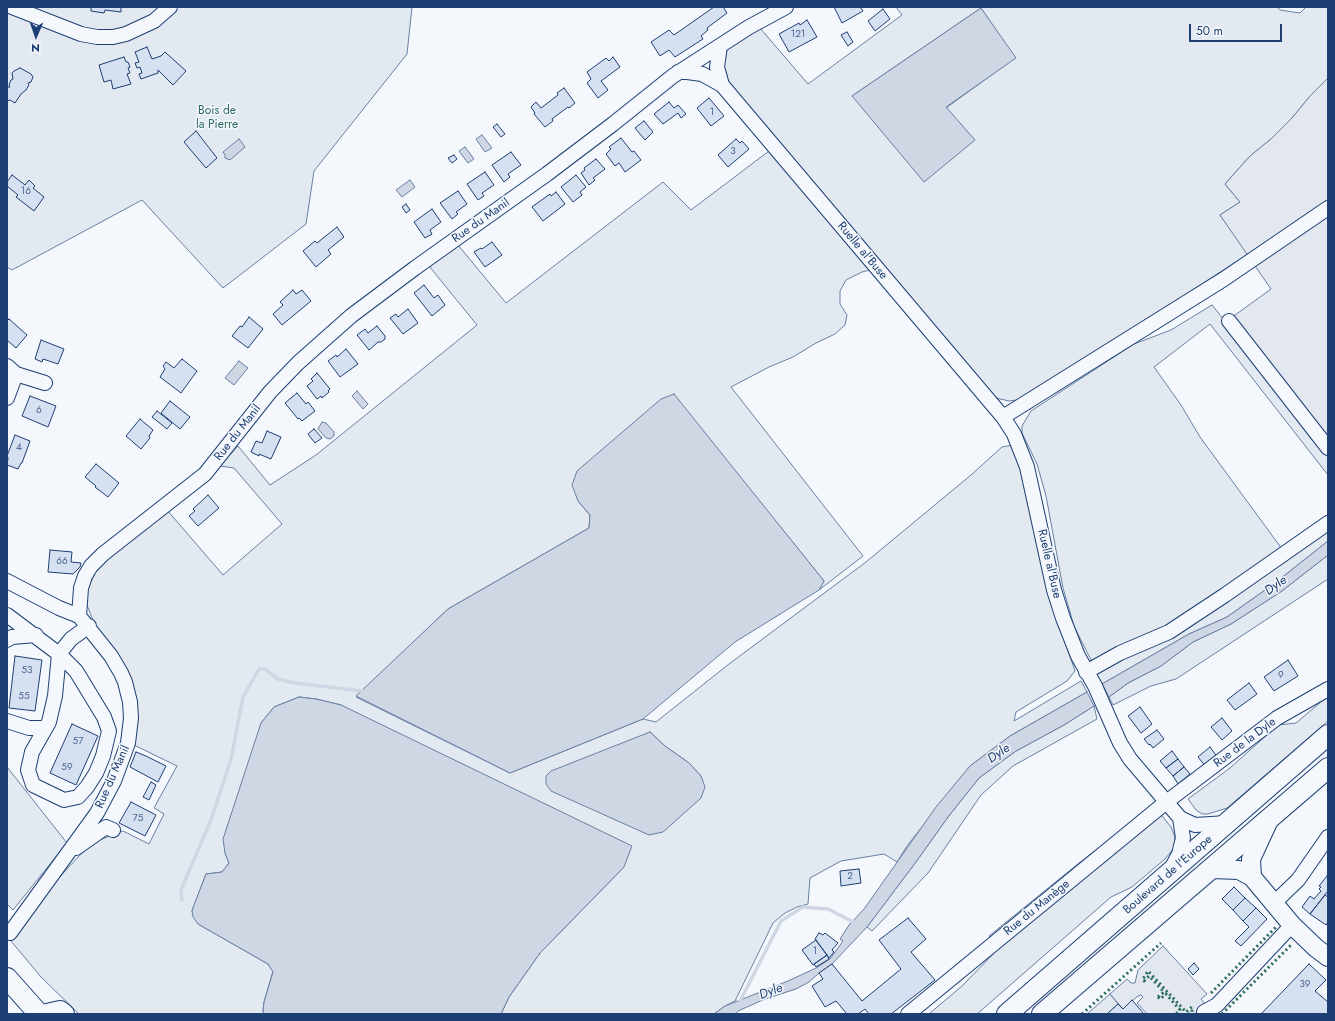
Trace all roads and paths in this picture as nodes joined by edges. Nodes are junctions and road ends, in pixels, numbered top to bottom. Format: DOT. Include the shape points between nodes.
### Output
graph roads {
  1 [pos="12,7"];
  2 [pos="170,7"];
  3 [pos="786,7"];
  4 [pos="720,46"];
  5 [pos="678,72"];
  6 [pos="722,85"];
  7 [pos="1328,208"];
  8 [pos="1229,321"];
  9 [pos="12,370"];
  10 [pos="45,383"];
  11 [pos="7,398"];
  12 [pos="1002,417"];
  13 [pos="1328,448"];
  14 [pos="1328,523"];
  15 [pos="7,581"];
  16 [pos="7,615"];
  17 [pos="79,616"];
  18 [pos="89,626"];
  19 [pos="36,635"];
  20 [pos="7,640"];
  21 [pos="59,654"];
  22 [pos="1086,672"];
  23 [pos="80,677"];
  24 [pos="56,687"];
  25 [pos="1328,690"];
  26 [pos="7,721"];
  27 [pos="45,728"];
  28 [pos="1328,735"];
  29 [pos="1328,768"];
  30 [pos="1165,803"];
  31 [pos="1180,818"];
  32 [pos="1270,818"];
  33 [pos="1227,823"];
  34 [pos="113,830"];
  35 [pos="1328,837"];
  36 [pos="67,855"];
  37 [pos="1211,869"];
  38 [pos="1167,876"];
  39 [pos="1252,877"];
  40 [pos="1273,904"];
  41 [pos="1292,925"];
  42 [pos="10,933"];
  43 [pos="1328,957"];
  44 [pos="7,978"];
  45 [pos="1204,1012"];
  46 [pos="39,1014"];
  47 [pos="47,1014"];
  48 [pos="64,1014"];
  49 [pos="908,1014"];
  50 [pos="1007,1014"];
  51 [pos="1042,1014"];
  1 -- 2 [label="street" via="81,34 113,37 154,21"];
  3 -- 4 [label="street, Rue du Manil"];
  4 -- 5 [label="street, Rue du Manil"];
  4 -- 6 [label="street, Ruelle al'Buse" via="717,67"];
  5 -- 6 [label="street, Ruelle al'Buse" via="702,74"];
  5 -- 17 [label="street, Rue du Manil" via="553,170 415,268 323,340 270,392 205,474 91,566 81,588"];
  6 -- 12 [label="street, Ruelle al'Buse"];
  7 -- 12 [label="street" via="1224,279"];
  8 -- 13 [label="street"];
  9 -- 10 [label="street"];
  9 -- 11 [label="street"];
  12 -- 22 [label="street, Ruelle al'Buse" via="1014,434 1027,467 1058,604"];
  14 -- 22 [label="street" via="1169,632 1120,653"];
  15 -- 17 [label="street"];
  16 -- 19 [label="street"];
  17 -- 18 [label="street, Rue du Manil"];
  18 -- 21 [label="street" via="71,640"];
  18 -- 36 [label="street, Rue du Manil" via="115,662 125,682 130,707 130,732 125,754 108,793"];
  19 -- 20 [label="street" via="12,637"];
  19 -- 21 [label="street"];
  21 -- 23 [label="street"];
  21 -- 24 [label="street"];
  22 -- 30 [label="street, Ruelle al'Buse" via="1120,743"];
  23 -- 24 [label="street"];
  23 -- 27 [label="street" via="104,717 109,731 96,773 78,797 64,800 32,785 28,770 32,752"];
  24 -- 27 [label="street" via="49,722"];
  25 -- 30 [label="street, Rue de la Dyle" via="1277,718"];
  26 -- 27 [label="street" via="29,728"];
  28 -- 33 [label="highway, Boulevard de l'Europe"];
  29 -- 32 [label="highway, Boulevard de l'Europe"];
  30 -- 31 [label="street, Ruelle al'Buse"];
  30 -- 49 [label="street, Rue du Manège"];
  31 -- 33 [label="street" via="1195,825"];
  31 -- 38 [label="street" via="1183,838 1179,854"];
  32 -- 37 [label="highway, Boulevard de l'Europe"];
  32 -- 39 [label="main road" via="1251,859"];
  33 -- 38 [label="highway, Boulevard de l'Europe"];
  34 -- 36 [label="street" via="106,827"];
  35 -- 40 [label="street" via="1298,880"];
  36 -- 42 [label="street, Rue du Manil"];
  37 -- 39 [label="main road" via="1239,870"];
  37 -- 51 [label="highway, Boulevard de l'Europe"];
  38 -- 50 [label="highway, Boulevard de l'Europe"];
  39 -- 40 [label="main road"];
  40 -- 41 [label="main road"];
  41 -- 43 [label="main road"];
  41 -- 45 [label="street" via="1217,1006"];
  44 -- 46 [label="highway"];
  47 -- 48 [label="highway" via="60,1011"];
}
